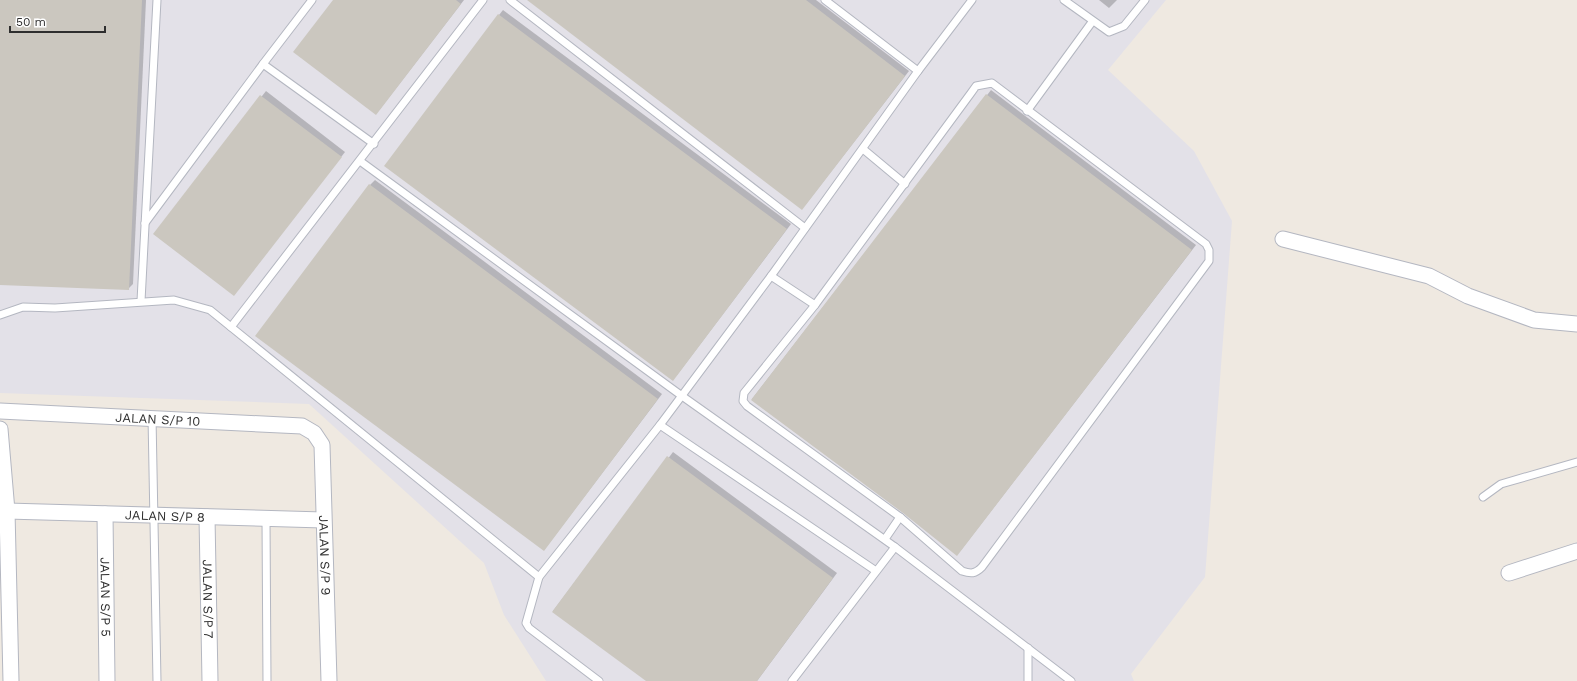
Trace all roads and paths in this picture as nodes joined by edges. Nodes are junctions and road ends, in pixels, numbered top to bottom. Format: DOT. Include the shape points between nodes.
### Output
graph roads {
  1 [pos="157,0"];
  2 [pos="312,0"];
  3 [pos="483,0"];
  4 [pos="510,0"];
  5 [pos="825,0"];
  6 [pos="972,0"];
  7 [pos="1064,0"];
  8 [pos="1145,0"];
  9 [pos="1092,22"];
  10 [pos="263,64"];
  11 [pos="918,70"];
  12 [pos="1027,110"];
  13 [pos="374,144"];
  14 [pos="863,149"];
  15 [pos="360,161"];
  16 [pos="904,184"];
  17 [pos="145,223"];
  18 [pos="805,228"];
  19 [pos="1283,239"];
  20 [pos="771,276"];
  21 [pos="141,301"];
  22 [pos="815,305"];
  23 [pos="0,315"];
  24 [pos="1577,324"];
  25 [pos="231,327"];
  26 [pos="682,396"];
  27 [pos="0,411"];
  28 [pos="152,417"];
  29 [pos="660,425"];
  30 [pos="0,429"];
  31 [pos="314,433"];
  32 [pos="1577,462"];
  33 [pos="1483,497"];
  34 [pos="7,511"];
  35 [pos="105,514"];
  36 [pos="154,515"];
  37 [pos="207,517"];
  38 [pos="900,517"];
  39 [pos="266,518"];
  40 [pos="323,520"];
  41 [pos="885,539"];
  42 [pos="895,547"];
  43 [pos="1577,551"];
  44 [pos="876,571"];
  45 [pos="1509,572"];
  46 [pos="539,576"];
  47 [pos="1028,648"];
  48 [pos="11,681"];
  49 [pos="107,681"];
  50 [pos="157,681"];
  51 [pos="210,681"];
  52 [pos="267,681"];
  53 [pos="329,681"];
  54 [pos="599,681"];
  55 [pos="792,681"];
  56 [pos="1028,681"];
  57 [pos="1071,681"];
  1 -- 17 [label="lane"];
  2 -- 10 [label="lane"];
  3 -- 13 [label="lane"];
  4 -- 18 [label="lane"];
  5 -- 11 [label="lane"];
  6 -- 11 [label="lane"];
  7 -- 9 [label="lane"];
  8 -- 9 [label="lane" via="1124,26 1109,32"];
  9 -- 12 [label="lane"];
  10 -- 13 [label="lane"];
  10 -- 17 [label="lane"];
  11 -- 14 [label="lane"];
  12 -- 16 [label="lane" via="992,83 976,86"];
  12 -- 38 [label="lane" via="1206,244 1209,262 976,573 969,574 962,570"];
  13 -- 15 [label="lane"];
  14 -- 16 [label="lane"];
  14 -- 18 [label="lane"];
  15 -- 25 [label="lane"];
  15 -- 26 [label="lane"];
  16 -- 22 [label="lane"];
  17 -- 21 [label="lane"];
  18 -- 20 [label="lane"];
  19 -- 24 [label="street" via="1429,276 1468,296 1534,320"];
  20 -- 22 [label="lane"];
  20 -- 26 [label="lane"];
  21 -- 23 [label="lane" via="55,308 23,307"];
  21 -- 25 [label="lane" via="174,300 210,310"];
  22 -- 38 [label="lane" via="744,393 743,401"];
  25 -- 46 [label="lane"];
  26 -- 29 [label="lane"];
  26 -- 41 [label="lane"];
  27 -- 28 [label="street, JALAN S/P 10"];
  28 -- 31 [label="street, JALAN S/P 10" via="302,426"];
  28 -- 36 [label="lane"];
  29 -- 44 [label="lane"];
  29 -- 46 [label="lane"];
  30 -- 34 [label="street"];
  31 -- 40 [label="street, JALAN S/P 9" via="322,445"];
  32 -- 33 [label="lane" via="1501,484"];
  34 -- 35 [label="street, JALAN S/P 8"];
  34 -- 48 [label="street"];
  35 -- 36 [label="street, JALAN S/P 8"];
  35 -- 49 [label="street, JALAN S/P 5"];
  36 -- 37 [label="street, JALAN S/P 8"];
  36 -- 50 [label="lane"];
  37 -- 39 [label="street, JALAN S/P 8"];
  37 -- 51 [label="street, JALAN S/P 7"];
  38 -- 41 [label="lane"];
  39 -- 40 [label="street, JALAN S/P 8"];
  39 -- 52 [label="lane"];
  40 -- 53 [label="street, JALAN S/P 9"];
  41 -- 42 [label="lane"];
  42 -- 44 [label="lane"];
  42 -- 47 [label="lane"];
  43 -- 45 [label="street"];
  44 -- 55 [label="lane"];
  46 -- 54 [label="lane" via="526,623"];
  47 -- 56 [label="lane"];
  47 -- 57 [label="lane"];
}
